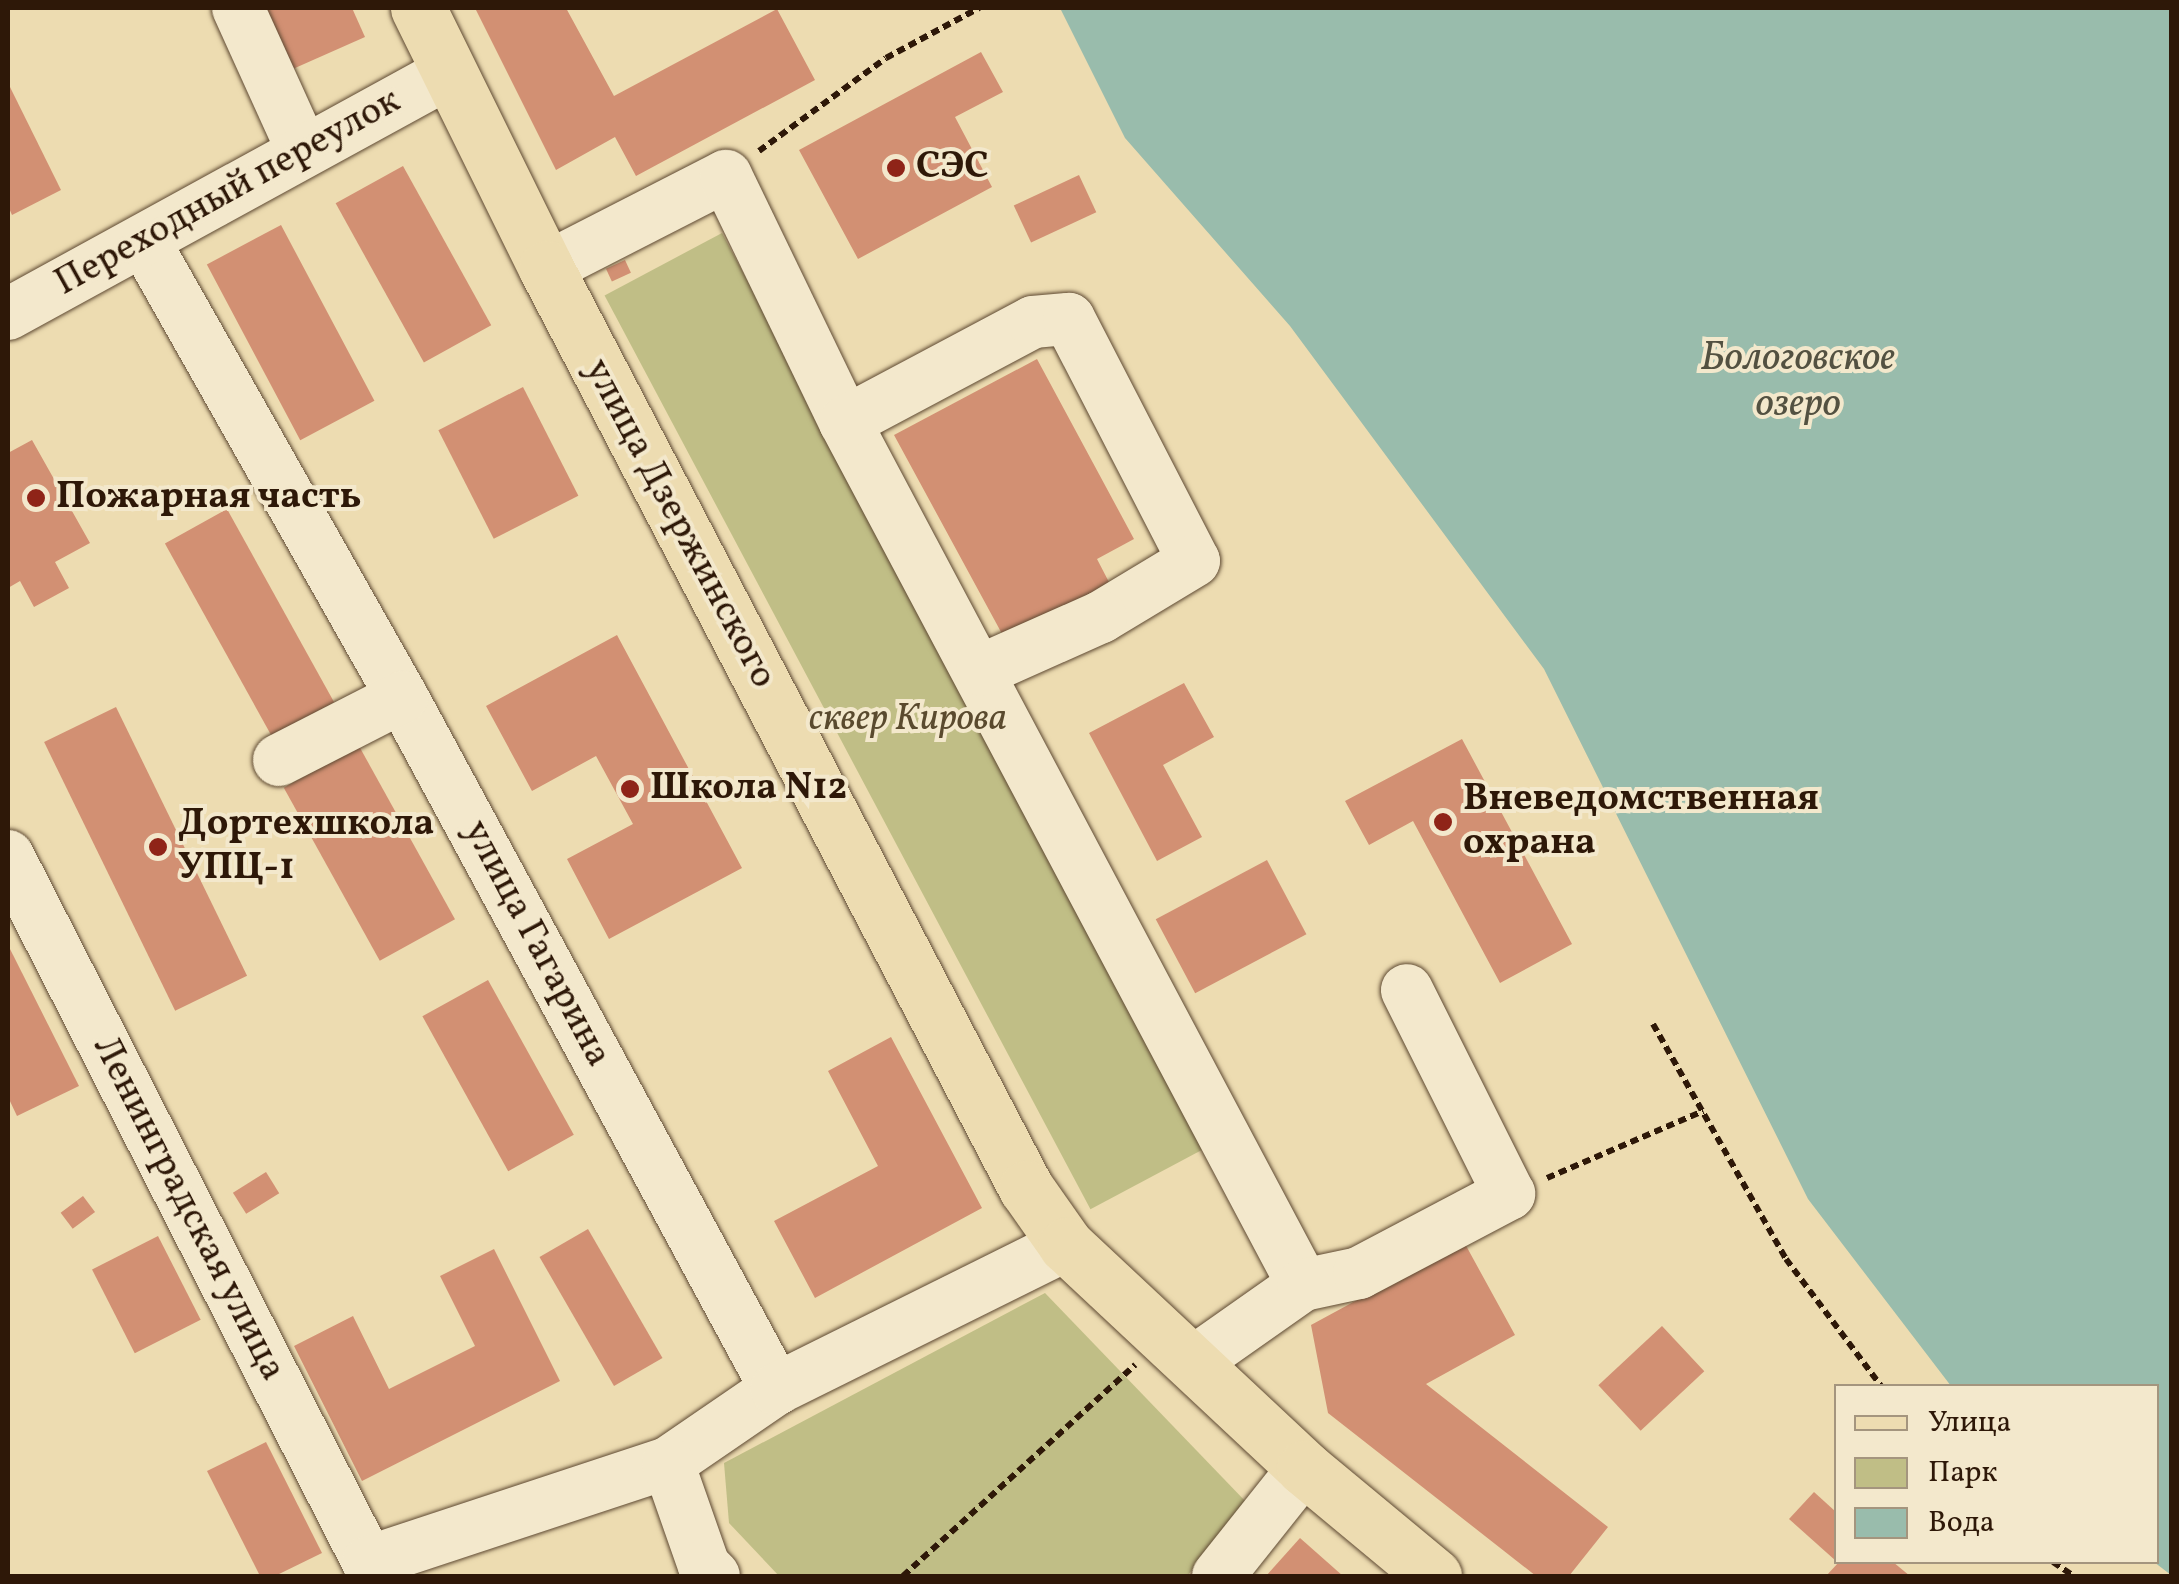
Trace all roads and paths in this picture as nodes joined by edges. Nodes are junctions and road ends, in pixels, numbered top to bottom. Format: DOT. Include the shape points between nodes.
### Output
graph roads {
  1 [pos="238,8"];
  2 [pos="418,8"];
  3 [pos="979,8"];
  4 [pos="448,73"];
  5 [pos="303,151"];
  6 [pos="726,176"];
  7 [pos="144,241"];
  8 [pos="546,268"];
  9 [pos="8,314"];
  10 [pos="845,422"];
  11 [pos="982,670"];
  12 [pos="402,697"];
  13 [pos="278,760"];
  14 [pos="8,856"];
  15 [pos="1407,990"];
  16 [pos="1653,1024"];
  17 [pos="1703,1111"];
  18 [pos="1509,1194"];
  19 [pos="1066,1246"];
  20 [pos="1303,1284"];
  21 [pos="1179,1350"];
  22 [pos="1880,1384"];
  23 [pos="776,1388"];
  24 [pos="668,1463"];
  25 [pos="1304,1468"];
  26 [pos="714,1576"];
  27 [pos="903,1576"];
  28 [pos="1218,1576"];
  29 [pos="1434,1576"];
  1 -- 5 [label="street"];
  2 -- 4 [label="main road, улица Дзержинского"];
  3 -- 6 [label="path" via="886,58"];
  4 -- 5 [label="street, Переходный переулок"];
  4 -- 8 [label="main road, улица Дзержинского"];
  5 -- 7 [label="street, Переходный переулок"];
  6 -- 8 [label="street"];
  6 -- 10 [label="street"];
  7 -- 9 [label="street, Переходный переулок"];
  7 -- 12 [label="street, улица Гагарина"];
  8 -- 19 [label="main road, улица Дзержинского" via="1026,1188"];
  10 -- 11 [label="street"];
  10 -- 11 [label="street" via="1033,322 1069,319 1194,561 1101,617"];
  11 -- 20 [label="street"];
  12 -- 13 [label="street"];
  12 -- 23 [label="street, улица Гагарина"];
  14 -- 24 [label="street, Ленинградская улица" via="368,1562"];
  15 -- 18 [label="street"];
  16 -- 17 [label="path"];
  17 -- 18 [label="path"];
  17 -- 22 [label="path" via="1786,1258"];
  18 -- 20 [label="street" via="1359,1273"];
  19 -- 21 [label="main road, улица Дзержинского"];
  19 -- 23 [label="street"];
  20 -- 21 [label="street"];
  21 -- 25 [label="main road, улица Дзержинского"];
  21 -- 27 [label="path"];
  23 -- 24 [label="street"];
  24 -- 26 [label="street" via="704,1566"];
  25 -- 28 [label="street"];
  25 -- 29 [label="main road, улица Дзержинского"];
}
